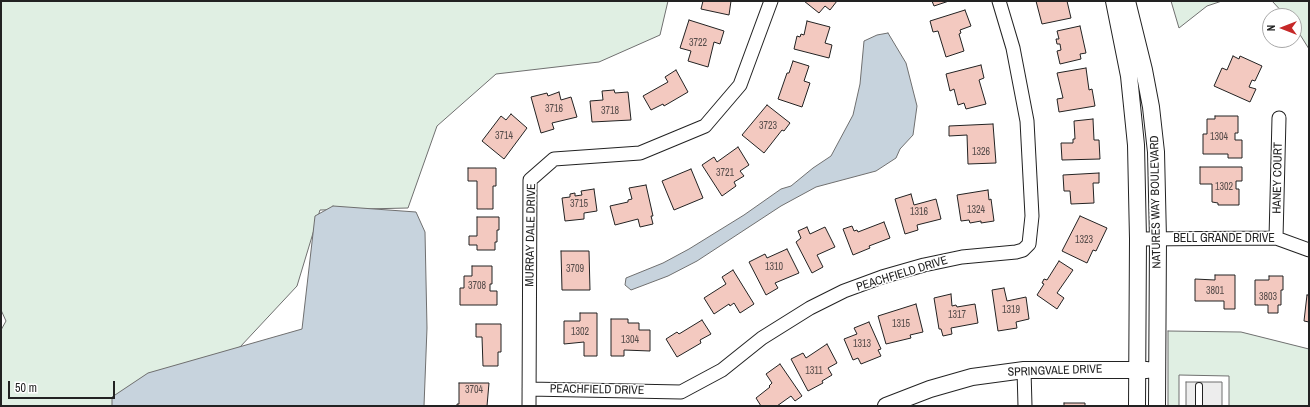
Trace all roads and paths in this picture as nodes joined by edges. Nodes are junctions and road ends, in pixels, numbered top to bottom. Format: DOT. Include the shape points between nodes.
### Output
graph roads {
  1 [pos="771,1"];
  2 [pos="999,1"];
  3 [pos="1114,1"];
  4 [pos="1127,1"];
  5 [pos="1279,118"];
  6 [pos="1276,238"];
  7 [pos="1138,239"];
  8 [pos="1158,239"];
  9 [pos="1309,250"];
  10 [pos="1024,370"];
  11 [pos="1137,370"];
  12 [pos="1157,370"];
  13 [pos="1199,386"];
  14 [pos="529,389"];
  15 [pos="529,406"];
  16 [pos="886,406"];
  17 [pos="1025,406"];
  18 [pos="1137,406"];
  19 [pos="1157,406"];
  20 [pos="1199,406"];
  1 -- 14 [label="street, MURRAY DALE DRIVE" via="740,86 705,126 640,153 554,159 530,180"];
  2 -- 14 [label="street, PEACHFIELD DRIVE" via="1013,48 1027,120 1032,216 1029,244 1023,250 962,257 924,265 844,291 810,308 762,338 722,370 681,392"];
  3 -- 7 [label="street, NATURES WAY BOULEVARD" via="1133,110"];
  4 -- 8 [label="street, NATURES WAY BOULEVARD" via="1144,70 1154,128"];
  5 -- 6 [label="street, HANEY COURT"];
  6 -- 8 [label="street, BELL GRANDE DRIVE"];
  6 -- 9 [label="street, BELL GRANDE DRIVE"];
  7 -- 8 [label="street, BELL GRANDE DRIVE"];
  7 -- 11 [label="street, NATURES WAY BOULEVARD"];
  8 -- 12 [label="street, NATURES WAY BOULEVARD"];
  10 -- 11 [label="street, SPRINGVALE DRIVE"];
  10 -- 16 [label="street, SPRINGVALE DRIVE" via="972,377 930,389"];
  10 -- 17 [label="street"];
  11 -- 12 [label="street, SPRINGVALE DRIVE"];
  11 -- 18 [label="street, NATURES WAY BOULEVARD"];
  12 -- 19 [label="street, NATURES WAY BOULEVARD"];
  13 -- 20 [label="lane"];
  14 -- 15 [label="street, MURRAY DALE DRIVE"];
}
